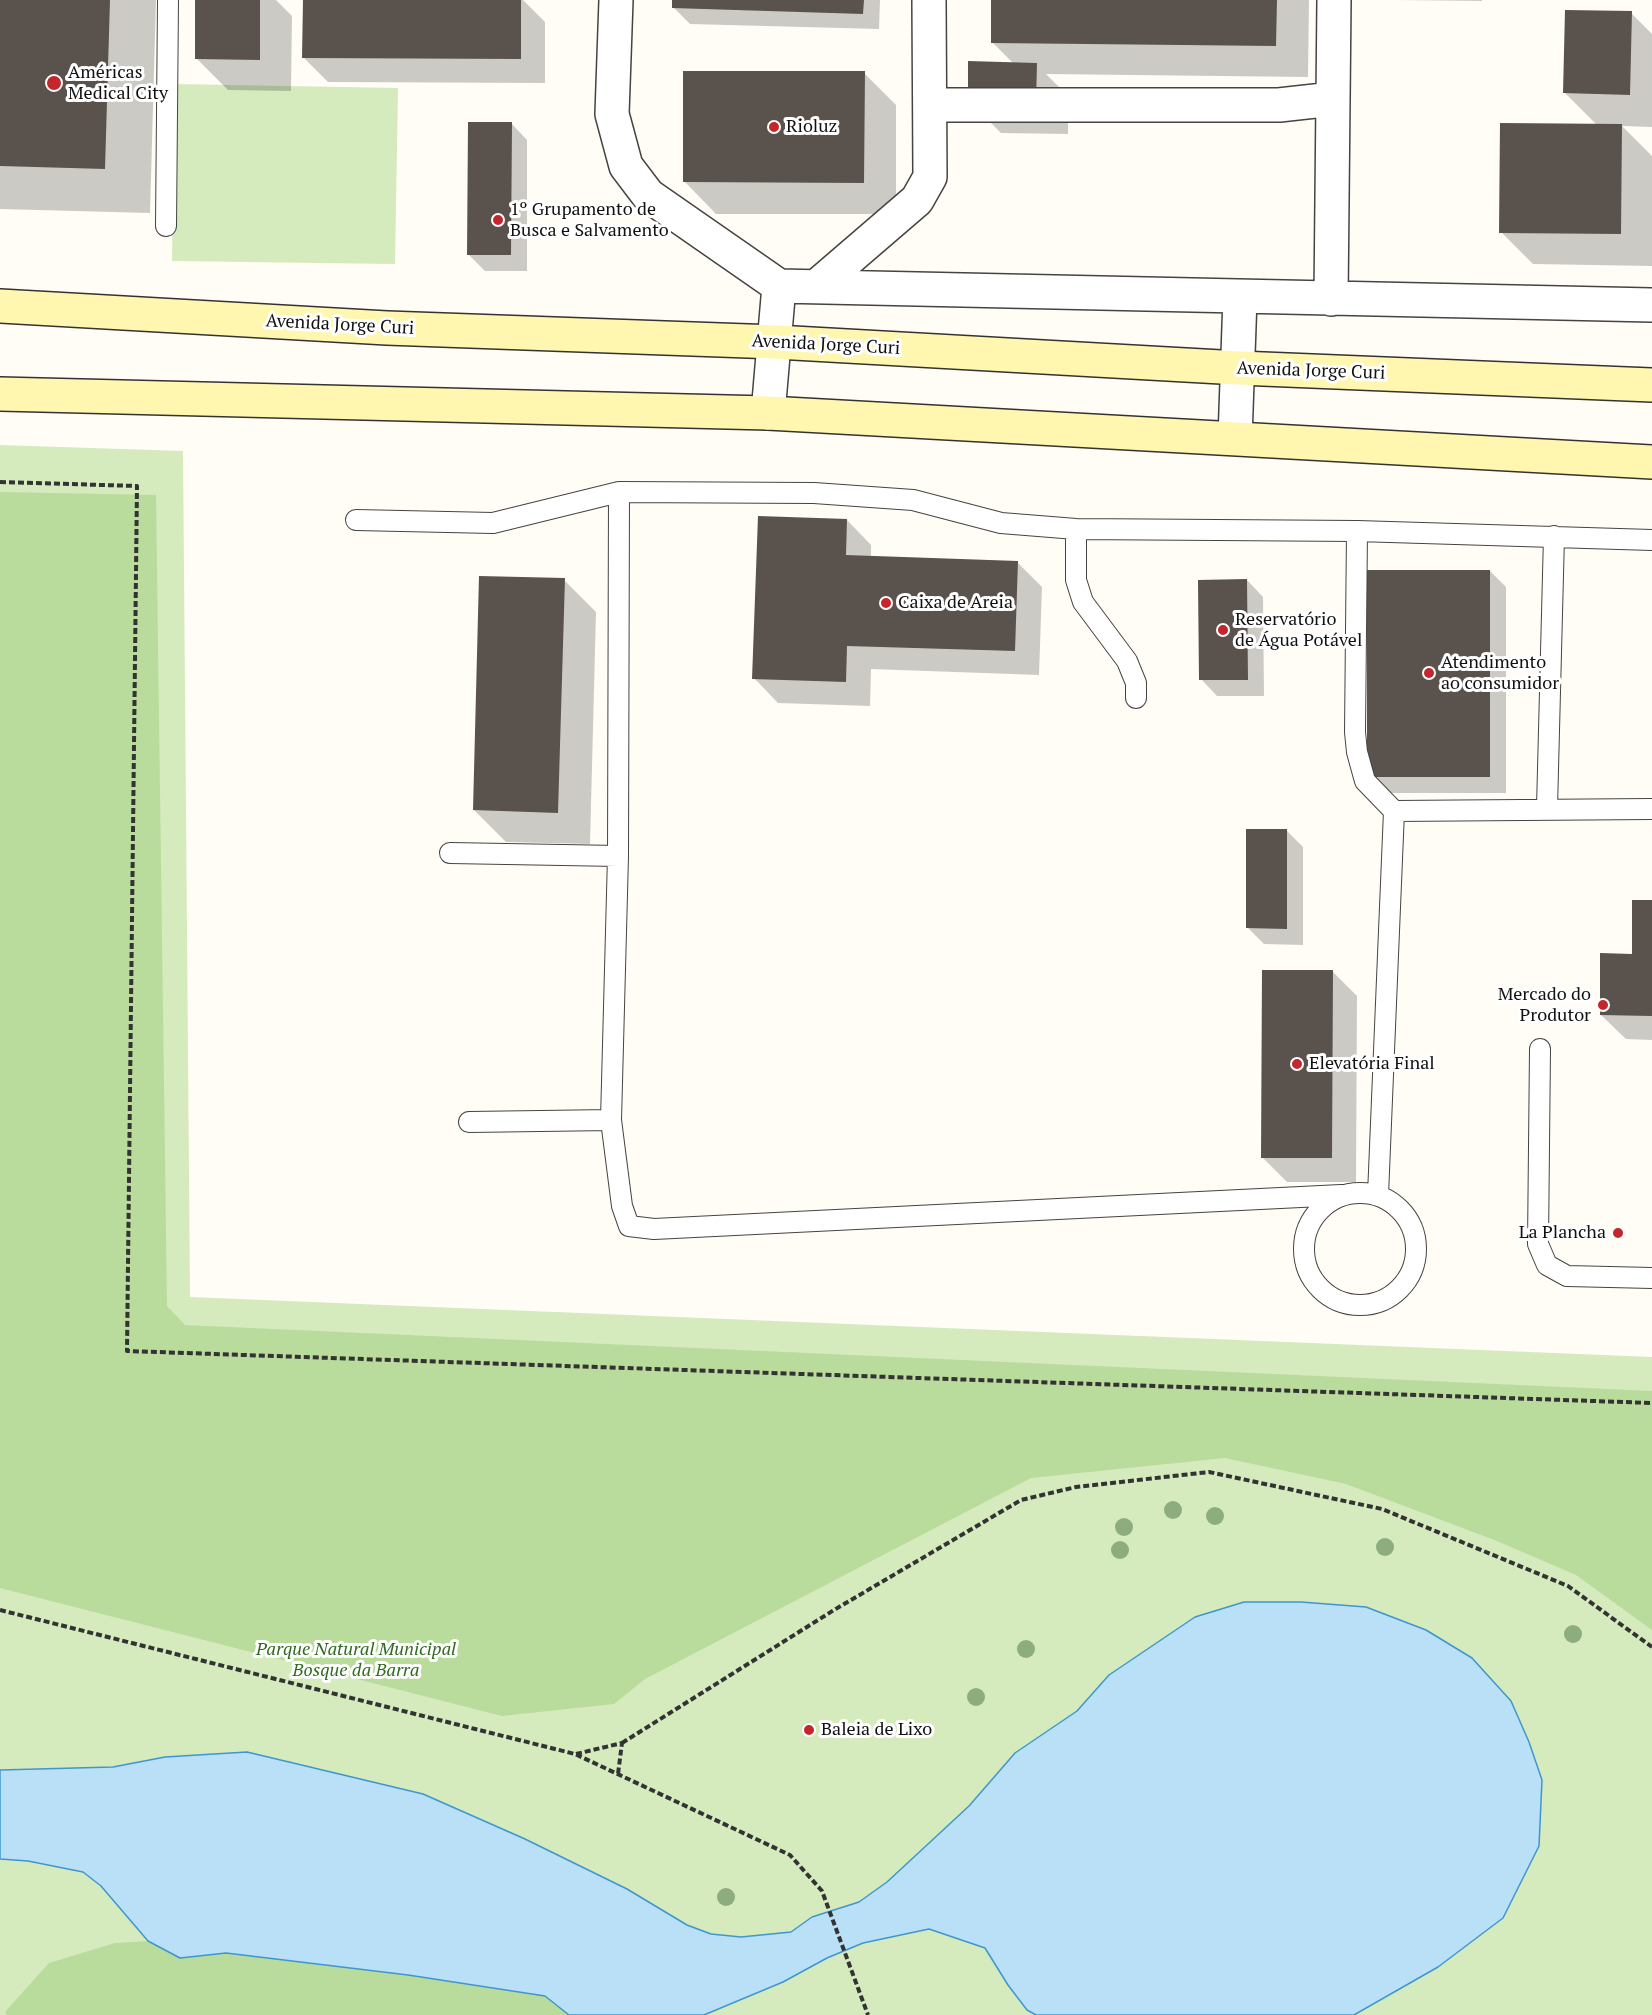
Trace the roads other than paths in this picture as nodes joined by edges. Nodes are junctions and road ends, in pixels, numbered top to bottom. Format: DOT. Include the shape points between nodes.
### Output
graph roads {
  1 [pos="168,0"];
  2 [pos="616,0"];
  3 [pos="928,0"];
  4 [pos="1334,0"];
  5 [pos="1333,99"];
  6 [pos="930,105"];
  7 [pos="166,226"];
  8 [pos="779,286"];
  9 [pos="817,286"];
  10 [pos="1240,298"];
  11 [pos="1331,299"];
  12 [pos="1652,305"];
  13 [pos="0,306"];
  14 [pos="776,342"];
  15 [pos="1239,368"];
  16 [pos="1652,385"];
  17 [pos="0,394"];
  18 [pos="768,413"];
  19 [pos="1235,438"];
  20 [pos="1652,462"];
  21 [pos="619,492"];
  22 [pos="356,520"];
  23 [pos="1076,529"];
  24 [pos="1357,531"];
  25 [pos="1554,536"];
  26 [pos="1652,540"];
  27 [pos="1136,698"];
  28 [pos="1547,808"];
  29 [pos="1652,809"];
  30 [pos="1394,811"];
  31 [pos="450,854"];
  32 [pos="618,856"];
  33 [pos="1540,1049"];
  34 [pos="610,1120"];
  35 [pos="469,1122"];
  36 [pos="1377,1194"];
  37 [pos="1341,1195"];
  38 [pos="1652,1278"];
  1 -- 7 [label="lane"];
  2 -- 8 [label="street" via="612,114 626,166 648,195"];
  3 -- 6 [label="street"];
  4 -- 5 [label="street"];
  5 -- 6 [label="street" via="1279,105"];
  5 -- 11 [label="street"];
  6 -- 9 [label="street" via="930,177 917,200"];
  8 -- 9 [label="street"];
  8 -- 14 [label="street"];
  9 -- 10 [label="street"];
  10 -- 11 [label="street"];
  10 -- 15 [label="street"];
  11 -- 12 [label="street"];
  13 -- 14 [label="street, Avenida Jorge Curi" via="387,328"];
  14 -- 15 [label="street, Avenida Jorge Curi"];
  14 -- 18 [label="street"];
  15 -- 16 [label="street, Avenida Jorge Curi"];
  15 -- 19 [label="street"];
  17 -- 18 [label="street"];
  18 -- 19 [label="street"];
  19 -- 20 [label="street"];
  21 -- 22 [label="lane" via="493,523"];
  21 -- 23 [label="lane" via="856,494 913,500 1001,523"];
  21 -- 32 [label="lane"];
  23 -- 24 [label="lane"];
  23 -- 27 [label="lane" via="1076,580 1083,602 1127,661 1136,683"];
  24 -- 25 [label="lane"];
  24 -- 30 [label="lane" via="1357,752 1365,781"];
  25 -- 26 [label="lane"];
  25 -- 28 [label="lane"];
  28 -- 29 [label="lane"];
  28 -- 30 [label="lane"];
  30 -- 36 [label="lane"];
  31 -- 32 [label="lane"];
  32 -- 34 [label="lane"];
  33 -- 38 [label="lane" via="1538,1244 1547,1265 1566,1276"];
  34 -- 35 [label="lane"];
  34 -- 37 [label="lane" via="622,1206 629,1226 654,1229"];
  36 -- 37 [label="lane"];
  36 -- 37 [label="lane" via="1408,1216 1418,1252 1414,1270 1389,1298 1353,1305 1319,1288 1304,1255 1305,1236 1312,1218 1324,1204"];
}
